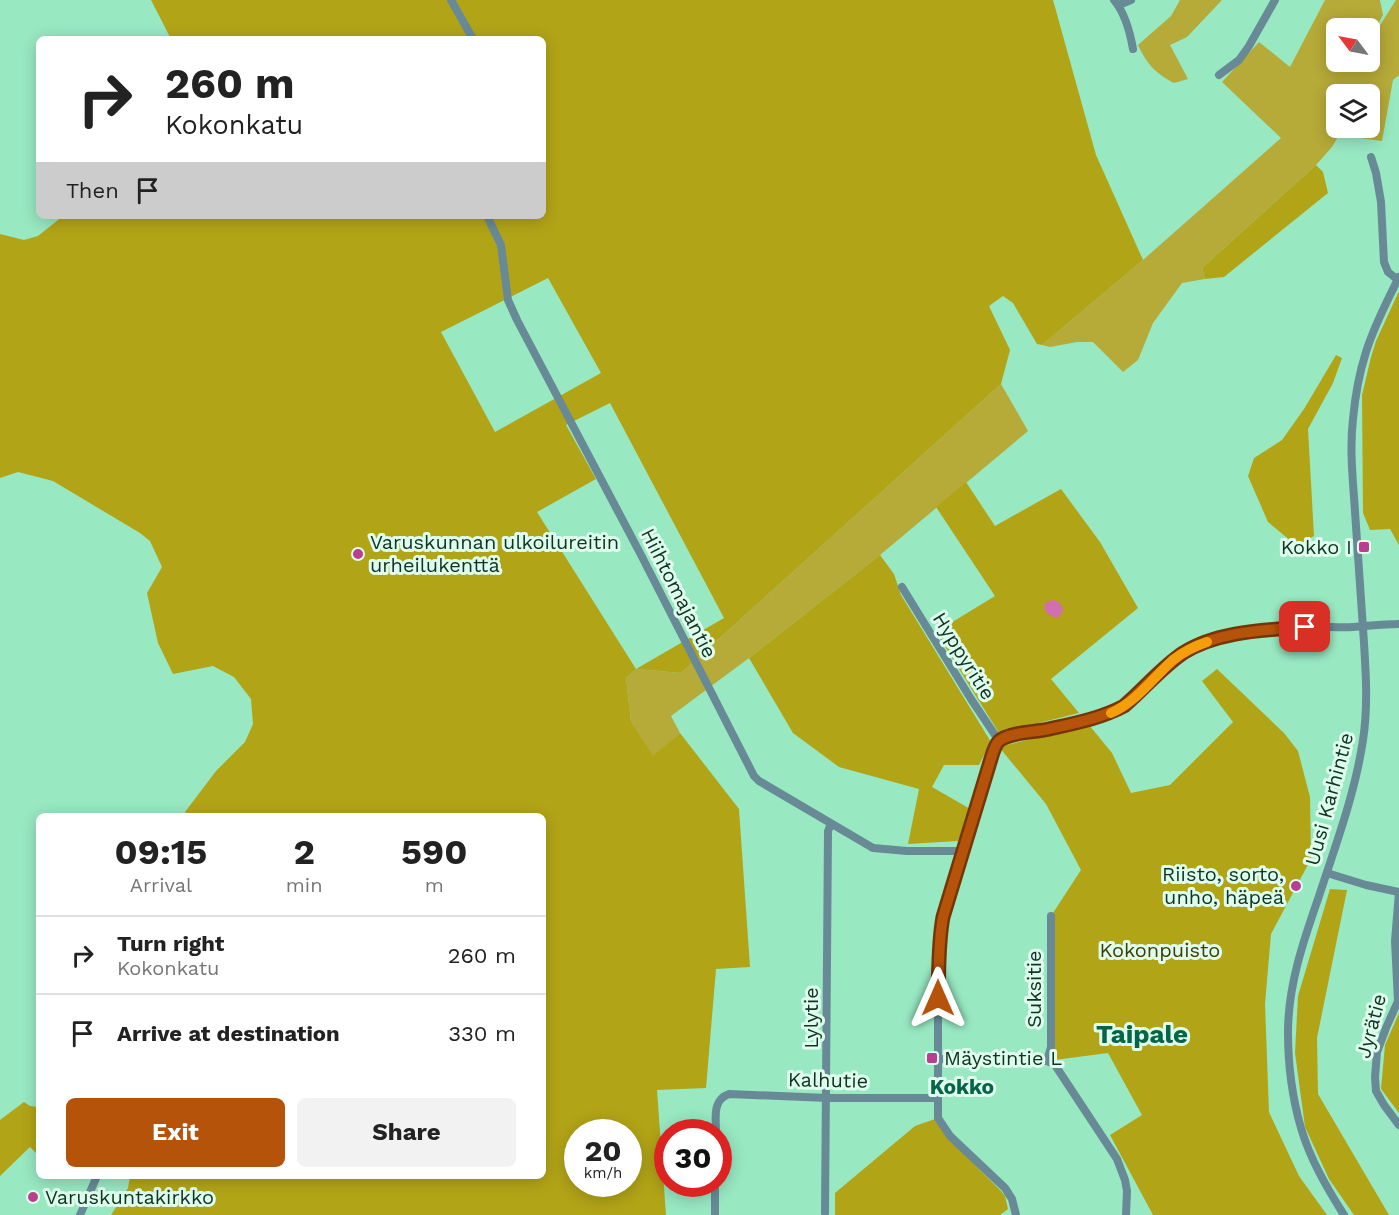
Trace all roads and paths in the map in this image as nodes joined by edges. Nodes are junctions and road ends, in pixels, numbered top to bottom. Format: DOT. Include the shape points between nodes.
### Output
graph roads {
  1 [pos="451,0"];
  2 [pos="1131,0"];
  3 [pos="1275,0"];
  4 [pos="1117,3"];
  5 [pos="471,36"];
  6 [pos="1133,49"];
  7 [pos="1219,75"];
  8 [pos="1371,157"];
  9 [pos="488,219"];
  10 [pos="1398,278"];
  11 [pos="902,587"];
  12 [pos="1399,624"];
  13 [pos="1363,625"];
  14 [pos="999,741"];
  15 [pos="831,824"];
  16 [pos="964,851"];
  17 [pos="1327,873"];
  18 [pos="1399,892"];
  19 [pos="1051,916"];
  20 [pos="938,1059"];
  21 [pos="1047,1061"];
  22 [pos="827,1098"];
  23 [pos="937,1098"];
  24 [pos="716,1119"];
  25 [pos="1399,1125"];
  26 [pos="96,1179"];
  27 [pos="716,1197"];
  28 [pos="825,1213"];
  29 [pos="80,1215"];
  30 [pos="715,1215"];
  31 [pos="1016,1215"];
  32 [pos="1126,1215"];
  33 [pos="1344,1215"];
  1 -- 5 [label="street"];
  2 -- 4 [label="street"];
  3 -- 7 [label="street" via="1239,60"];
  4 -- 6 [label="street"];
  8 -- 10 [label="street" via="1381,202 1384,262 1388,272"];
  9 -- 15 [label="street, Hiihtomajantie" via="501,245 508,300 517,320 754,776"];
  10 -- 13 [label="street, Uusi Karhintie" via="1365,354 1352,422"];
  11 -- 14 [label="street, Hyppyritie"];
  12 -- 13 [label="street"];
  13 -- 14 [label="street" via="1247,632 1213,640 1174,660 1116,711"];
  13 -- 17 [label="street, Uusi Karhintie" via="1363,742"];
  14 -- 16 [label="street"];
  15 -- 16 [label="street, Hiihtomajantie" via="873,848"];
  15 -- 22 [label="street, Lylytie"];
  16 -- 20 [label="street" via="940,934"];
  17 -- 18 [label="street"];
  17 -- 33 [label="street, Uusi Karhintie" via="1296,969 1288,1058 1301,1129 1325,1184"];
  18 -- 25 [label="street, Jyrätie" via="1395,941 1398,1001 1377,1052 1375,1077 1376,1091"];
  19 -- 21 [label="street, Suksitie" via="1051,1047"];
  20 -- 21 [label="street"];
  20 -- 23 [label="street"];
  21 -- 32 [label="street" via="1059,1070 1117,1160 1125,1180"];
  22 -- 23 [label="street, Kalhutie"];
  22 -- 24 [label="street, Kalhutie" via="729,1094 716,1104"];
  22 -- 28 [label="street, Lylytie"];
  23 -- 31 [label="street" via="938,1118 950,1136 1005,1188"];
  26 -- 29 [label="street"];
  27 -- 30 [label="street"];
}
